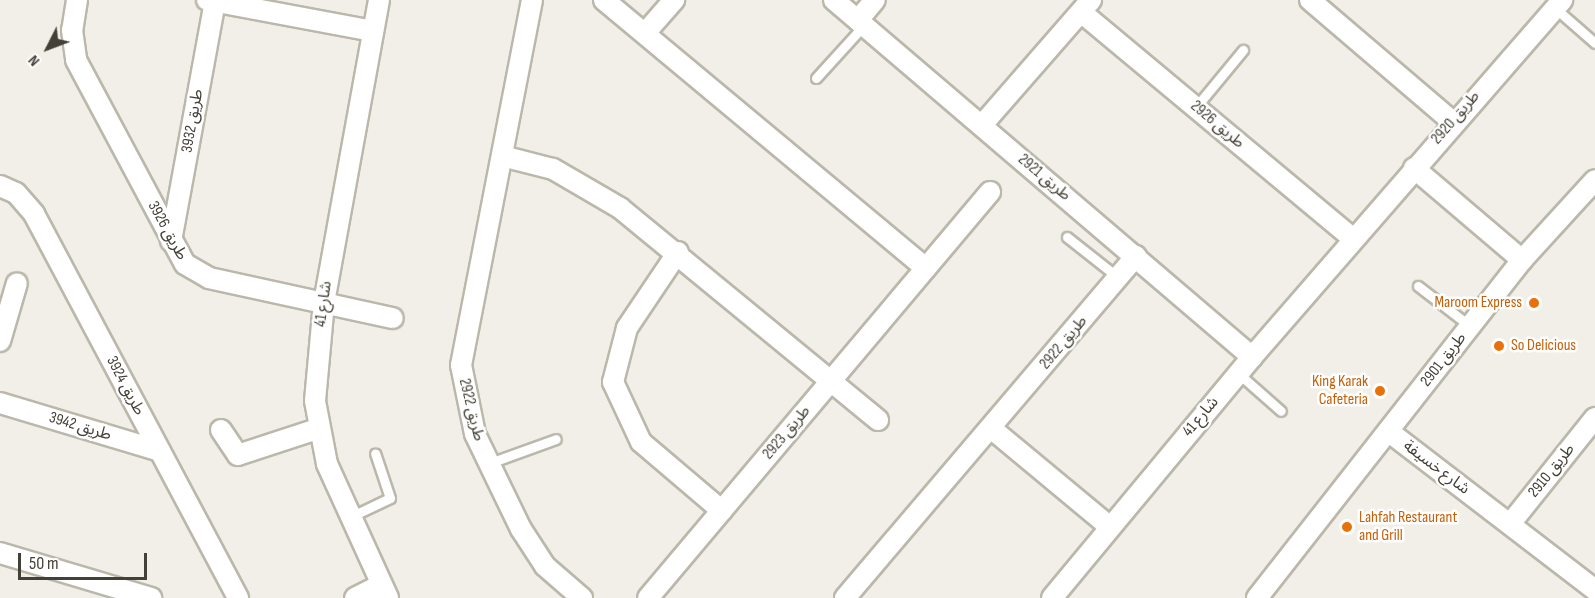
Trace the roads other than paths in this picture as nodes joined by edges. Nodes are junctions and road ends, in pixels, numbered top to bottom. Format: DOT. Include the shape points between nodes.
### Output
graph roads {
  1 [pos="77,0"];
  2 [pos="379,0"];
  3 [pos="532,0"];
  4 [pos="604,0"];
  5 [pos="674,0"];
  6 [pos="834,0"];
  7 [pos="875,0"];
  8 [pos="1310,0"];
  9 [pos="211,1"];
  10 [pos="1555,3"];
  11 [pos="1086,6"];
  12 [pos="861,22"];
  13 [pos="373,31"];
  14 [pos="646,32"];
  15 [pos="1595,44"];
  16 [pos="1243,50"];
  17 [pos="816,78"];
  18 [pos="1196,107"];
  19 [pos="1453,122"];
  20 [pos="982,125"];
  21 [pos="502,156"];
  22 [pos="1414,168"];
  23 [pos="1595,180"];
  24 [pos="0,186"];
  25 [pos="990,192"];
  26 [pos="1067,237"];
  27 [pos="1353,239"];
  28 [pos="171,241"];
  29 [pos="678,252"];
  30 [pos="1136,256"];
  31 [pos="1522,260"];
  32 [pos="926,268"];
  33 [pos="1119,278"];
  34 [pos="17,283"];
  35 [pos="1418,286"];
  36 [pos="324,302"];
  37 [pos="393,318"];
  38 [pos="1470,327"];
  39 [pos="0,341"];
  40 [pos="1252,357"];
  41 [pos="1238,373"];
  42 [pos="832,380"];
  43 [pos="0,403"];
  44 [pos="1281,411"];
  45 [pos="1595,418"];
  46 [pos="878,420"];
  47 [pos="317,429"];
  48 [pos="992,429"];
  49 [pos="221,430"];
  50 [pos="1388,431"];
  51 [pos="556,439"];
  52 [pos="160,451"];
  53 [pos="375,453"];
  54 [pos="488,464"];
  55 [pos="722,511"];
  56 [pos="350,517"];
  57 [pos="1510,524"];
  58 [pos="1109,526"];
  59 [pos="0,554"];
  60 [pos="1595,590"];
  61 [pos="384,591"];
  62 [pos="124,594"];
  63 [pos="151,598"];
  64 [pos="238,598"];
  65 [pos="355,598"];
  66 [pos="582,598"];
  67 [pos="648,598"];
  68 [pos="845,598"];
  69 [pos="1052,598"];
  70 [pos="1257,598"];
  1 -- 28 [label="street, طريق 3926" via="72,30 76,60"];
  2 -- 13 [label="street, شارع 41"];
  3 -- 21 [label="street, طريق 2922"];
  4 -- 14 [label="street"];
  5 -- 14 [label="street"];
  6 -- 12 [label="street, طريق 2921"];
  7 -- 12 [label="street"];
  8 -- 19 [label="street"];
  9 -- 13 [label="street, طريق 3932"];
  9 -- 28 [label="street, طريق 3932"];
  10 -- 15 [label="lane"];
  10 -- 19 [label="street, طريق 2920"];
  11 -- 18 [label="street, طريق 2926"];
  11 -- 20 [label="street, طريق 2926"];
  12 -- 17 [label="lane"];
  12 -- 20 [label="street, طريق 2921"];
  13 -- 36 [label="street, شارع 41"];
  14 -- 32 [label="street"];
  16 -- 18 [label="lane"];
  18 -- 27 [label="street, طريق 2926"];
  19 -- 22 [label="street, طريق 2920"];
  20 -- 30 [label="street, طريق 2921"];
  21 -- 29 [label="street" via="553,169 586,186"];
  21 -- 54 [label="street, طريق 2922" via="461,365 465,397"];
  22 -- 27 [label="street, طريق 2920"];
  22 -- 31 [label="street"];
  23 -- 31 [label="street, طريق 2901"];
  24 -- 52 [label="street, طريق 3924" via="16,193 34,214"];
  25 -- 32 [label="street, طريق 2923"];
  26 -- 33 [label="lane"];
  27 -- 40 [label="street, شارع 41"];
  28 -- 36 [label="street, طريق 3926" via="185,264 200,275"];
  29 -- 42 [label="street"];
  29 -- 55 [label="street" via="627,328 613,382 641,442"];
  30 -- 33 [label="street, طريق 2922"];
  30 -- 40 [label="street, طريق 2921"];
  31 -- 38 [label="street, طريق 2901"];
  32 -- 42 [label="street, طريق 2923"];
  33 -- 48 [label="street, طريق 2922"];
  34 -- 39 [label="street"];
  35 -- 38 [label="lane"];
  36 -- 37 [label="street, طريق 3926"];
  36 -- 47 [label="street, شارع 41"];
  38 -- 50 [label="street, طريق 2901"];
  40 -- 41 [label="street, شارع 41"];
  41 -- 44 [label="lane"];
  41 -- 58 [label="street, شارع 41"];
  42 -- 46 [label="street"];
  42 -- 55 [label="street, طريق 2923"];
  43 -- 52 [label="street, طريق 3942"];
  45 -- 57 [label="street, طريق 2910"];
  47 -- 49 [label="street" via="238,455"];
  47 -- 56 [label="street, شارع 41"];
  48 -- 58 [label="street"];
  48 -- 68 [label="street, طريق 2922"];
  50 -- 57 [label="street, شارع خسيفة"];
  50 -- 70 [label="street, شارع خسيفة"];
  51 -- 54 [label="lane"];
  52 -- 64 [label="street, طريق 3924"];
  53 -- 56 [label="lane" via="390,498"];
  54 -- 66 [label="street, طريق 2922" via="545,566"];
  55 -- 67 [label="street, طريق 2923"];
  56 -- 61 [label="street, شارع 41"];
  57 -- 60 [label="street, شارع خسيفة"];
  58 -- 69 [label="street, شارع 41"];
  59 -- 62 [label="street"];
  61 -- 65 [label="street"];
  62 -- 63 [label="street"];
}
